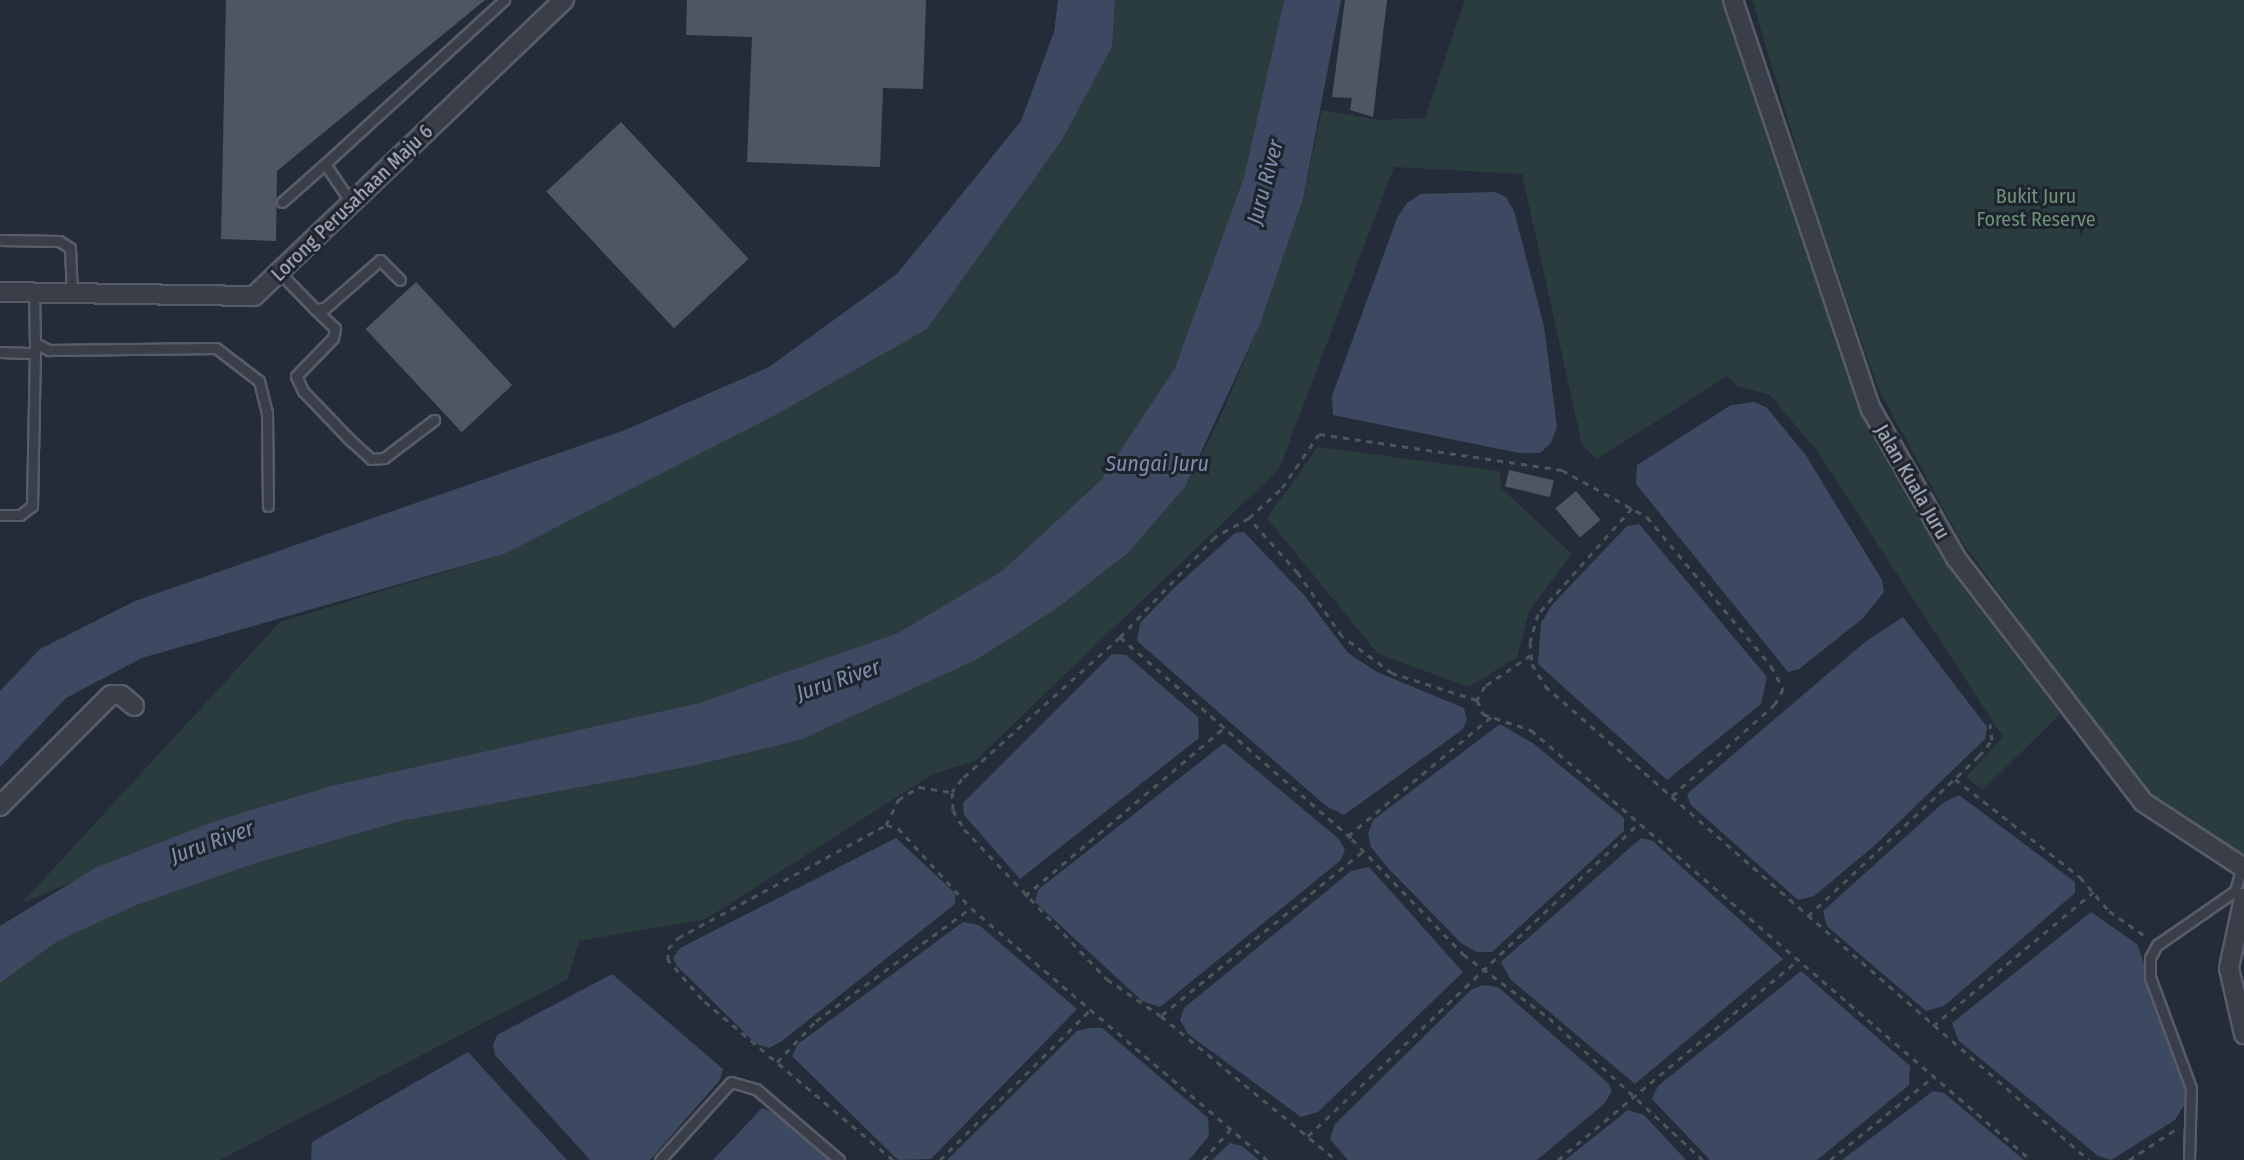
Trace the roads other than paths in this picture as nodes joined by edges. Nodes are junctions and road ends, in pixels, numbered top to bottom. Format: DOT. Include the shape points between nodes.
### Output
graph roads {
  1 [pos="504,0"];
  2 [pos="564,0"];
  3 [pos="1733,0"];
  4 [pos="325,164"];
  5 [pos="282,202"];
  6 [pos="352,204"];
  7 [pos="0,240"];
  8 [pos="280,273"];
  9 [pos="400,280"];
  10 [pos="0,292"];
  11 [pos="34,292"];
  12 [pos="72,293"];
  13 [pos="315,309"];
  14 [pos="35,348"];
  15 [pos="0,352"];
  16 [pos="434,420"];
  17 [pos="268,506"];
  18 [pos="0,515"];
  19 [pos="134,706"];
  20 [pos="0,806"];
  21 [pos="2243,868"];
  22 [pos="2244,898"];
  23 [pos="2244,1034"];
  24 [pos="660,1160"];
  25 [pos="839,1160"];
  26 [pos="2189,1160"];
  1 -- 4 [label="lane"];
  2 -- 6 [label="street, Lorong Perusahaan Maju 6"];
  3 -- 21 [label="street, Jalan Kuala Juru" via="1871,409 1949,545 2143,802"];
  4 -- 5 [label="lane"];
  4 -- 6 [label="lane"];
  6 -- 8 [label="street, Lorong Perusahaan Maju 6"];
  7 -- 12 [label="lane" via="59,241 70,248"];
  8 -- 12 [label="street, Lorong Perusahaan Maju 6" via="254,296"];
  8 -- 13 [label="lane"];
  9 -- 13 [label="lane" via="380,260 325,308"];
  10 -- 11 [label="street, Lorong Perusahaan Maju 6"];
  11 -- 12 [label="street, Lorong Perusahaan Maju 6"];
  11 -- 14 [label="lane"];
  13 -- 16 [label="lane" via="335,328 333,338 296,376 303,391 361,450 371,459 384,458"];
  14 -- 15 [label="lane"];
  14 -- 17 [label="lane" via="216,348 259,381 267,412"];
  14 -- 18 [label="lane" via="32,506 20,515"];
  19 -- 20 [label="street" via="111,695"];
  21 -- 26 [label="lane" via="2235,891 2157,945 2150,958 2150,977 2191,1088"];
  22 -- 23 [label="street" via="2229,968"];
  24 -- 25 [label="lane" via="731,1082 765,1095"];
}
